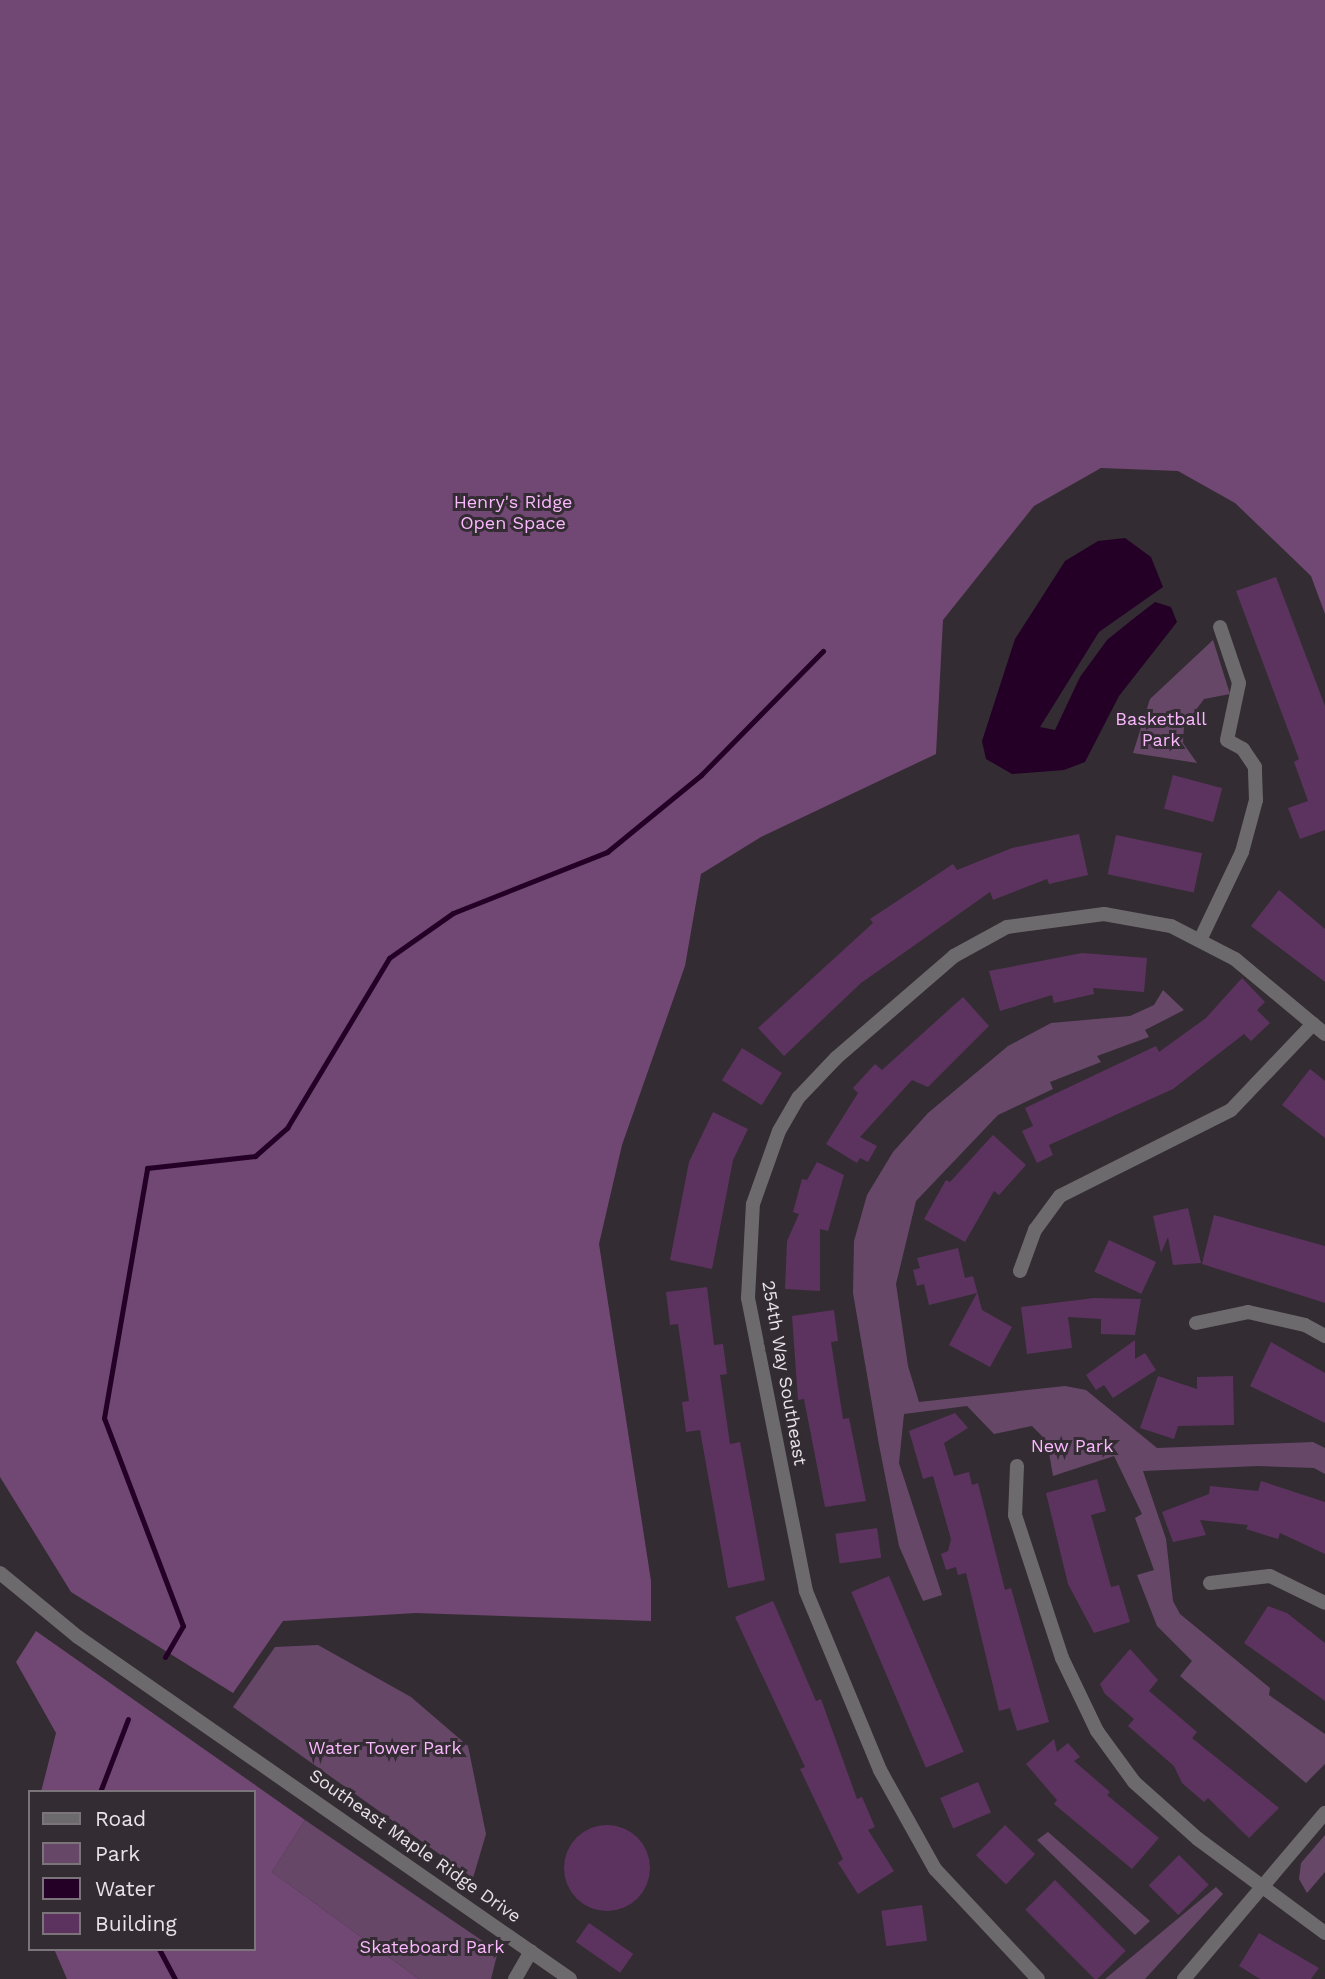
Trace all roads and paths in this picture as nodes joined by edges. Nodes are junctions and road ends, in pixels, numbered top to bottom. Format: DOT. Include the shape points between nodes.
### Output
graph roads {
  1 [pos="1220,627"];
  2 [pos="1201,938"];
  3 [pos="1313,1024"];
  4 [pos="1325,1034"];
  5 [pos="1020,1271"];
  6 [pos="1196,1323"];
  7 [pos="1325,1336"];
  8 [pos="1017,1466"];
  9 [pos="0,1573"];
  10 [pos="1210,1583"];
  11 [pos="1325,1603"];
  12 [pos="1325,1813"];
  13 [pos="1259,1890"];
  14 [pos="1325,1933"];
  15 [pos="531,1951"];
  16 [pos="515,1979"];
  17 [pos="570,1979"];
  18 [pos="1038,1979"];
  19 [pos="1184,1979"];
  1 -- 2 [label="street" via="1239,683 1227,740 1255,767 1256,800 1242,852"];
  2 -- 3 [label="street, 254th Way Southeast"];
  2 -- 18 [label="street, 254th Way Southeast" via="1132,916 1104,914 1035,920 976,941 836,1058 799,1097 765,1166 747,1245 748,1298 806,1591 880,1770 935,1869"];
  3 -- 4 [label="street, 254th Way Southeast"];
  3 -- 5 [label="street" via="1231,1110 1060,1196 1035,1230"];
  6 -- 7 [label="street" via="1248,1312 1305,1325"];
  8 -- 13 [label="street" via="1015,1515 1083,1708 1134,1782"];
  9 -- 15 [label="street, Southeast Maple Ridge Drive" via="88,1644"];
  10 -- 11 [label="street" via="1270,1576"];
  12 -- 13 [label="street"];
  13 -- 14 [label="street"];
  13 -- 19 [label="street"];
  15 -- 16 [label="street"];
  15 -- 17 [label="street, Southeast Maple Ridge Drive"];
}
